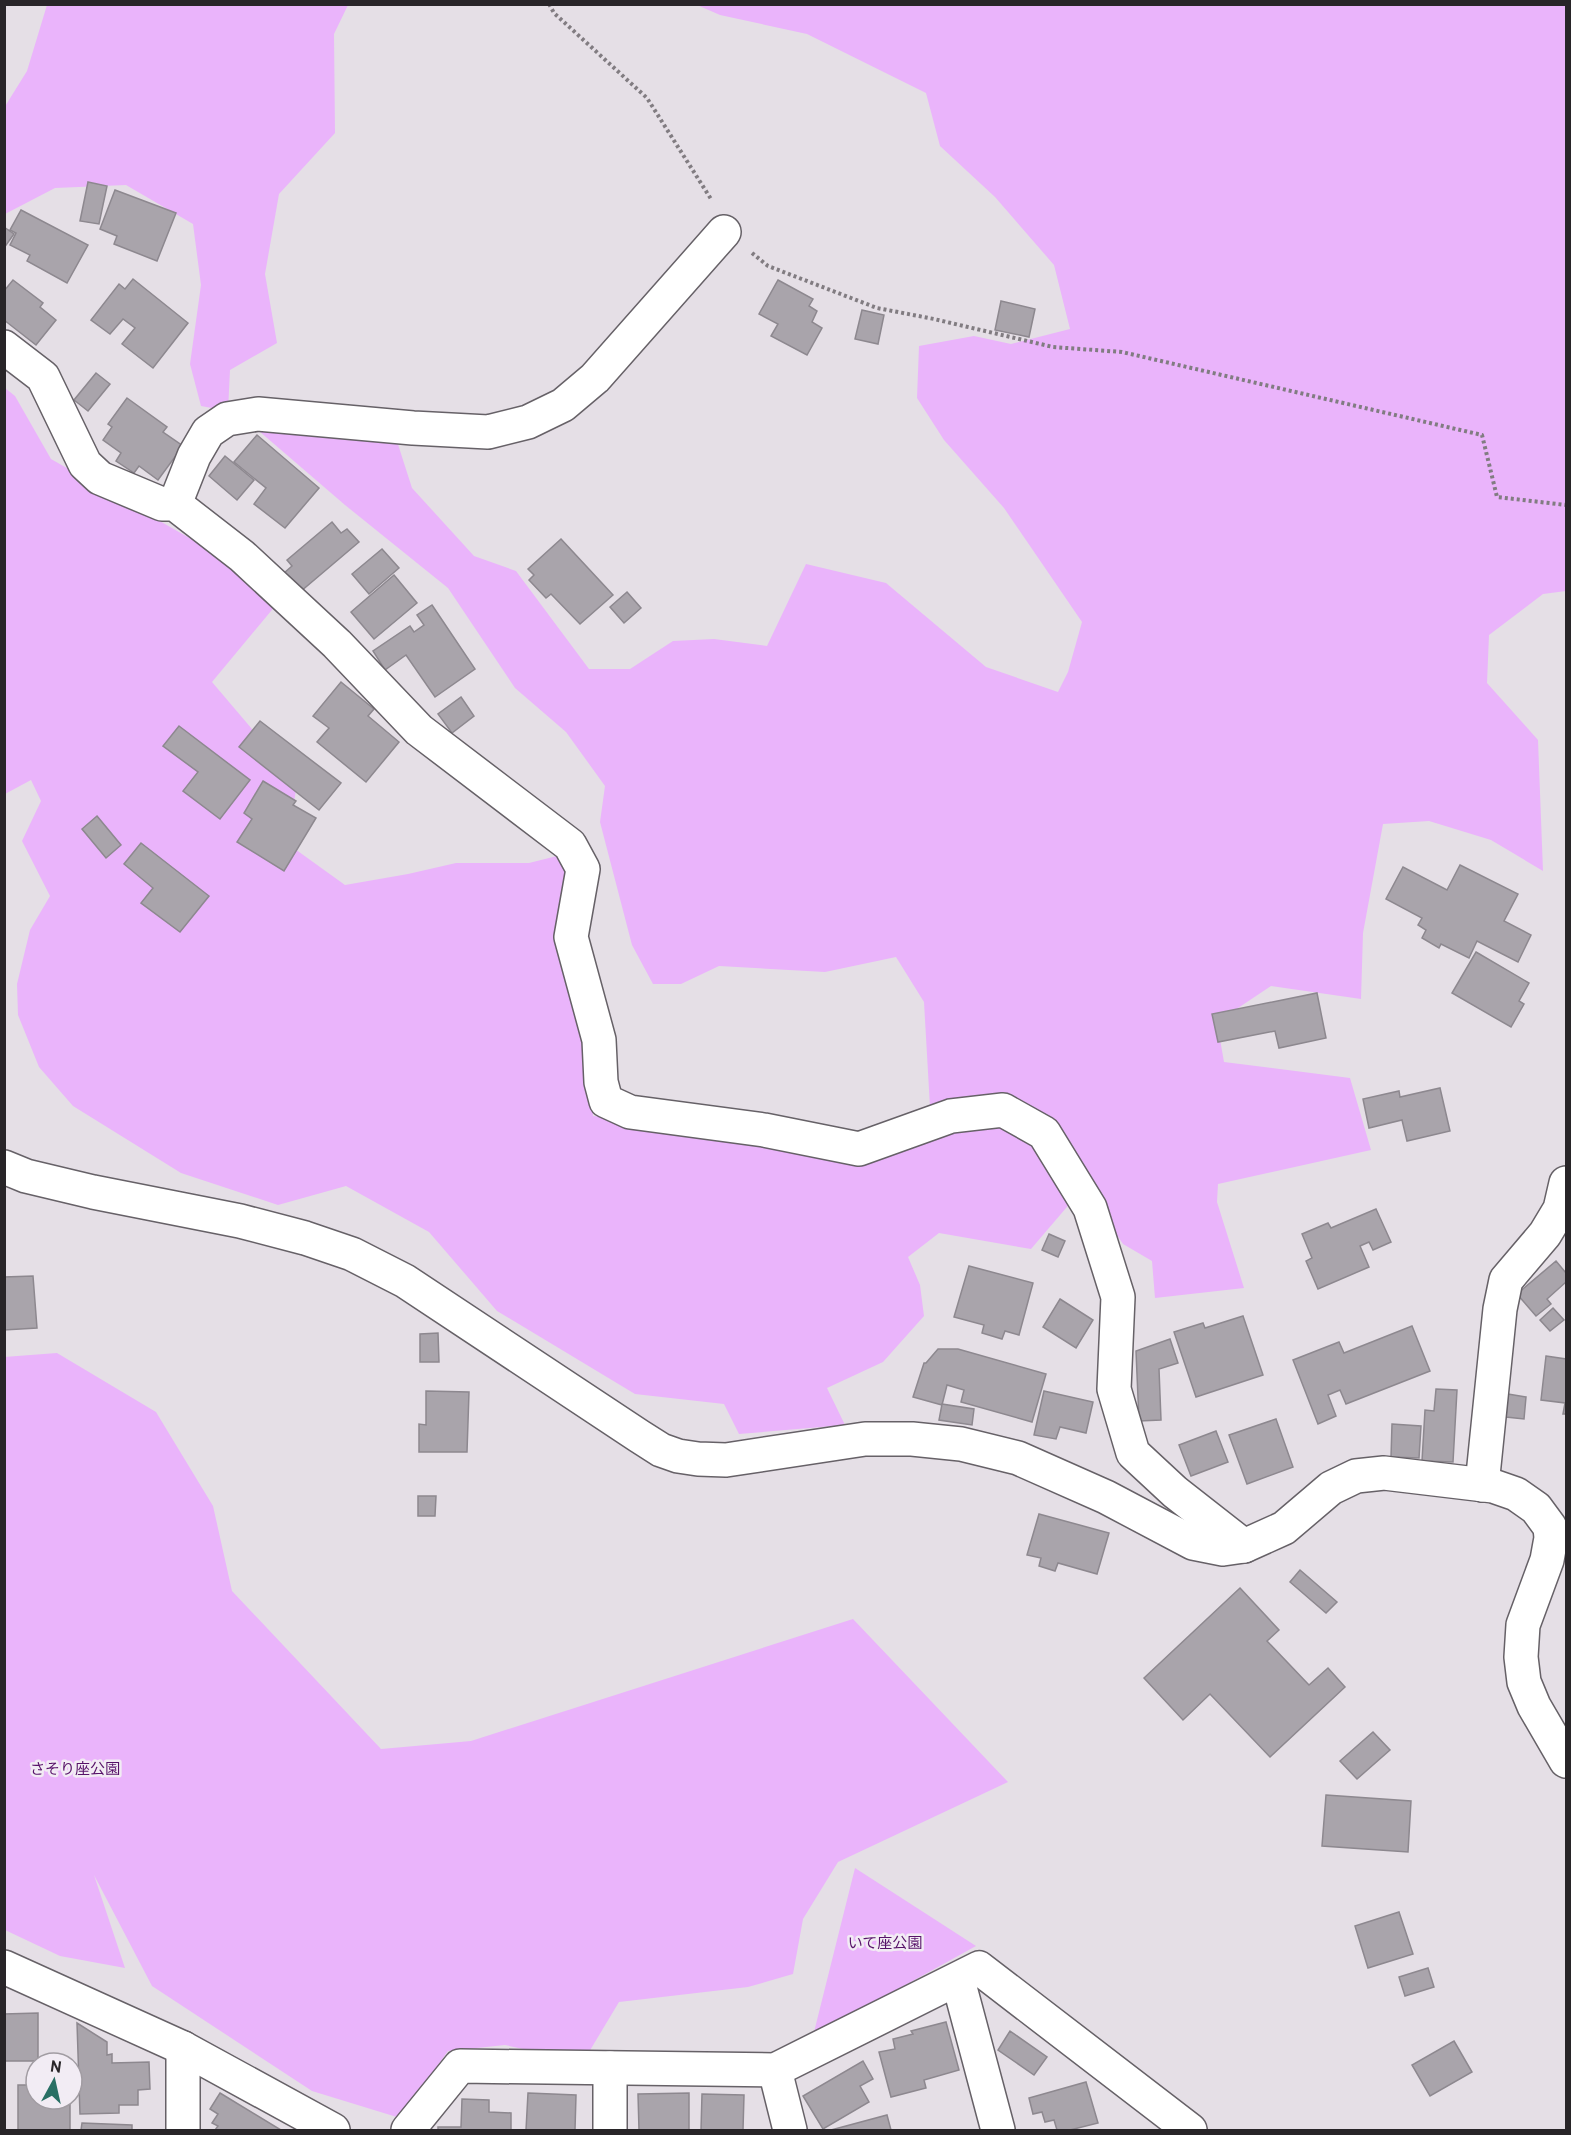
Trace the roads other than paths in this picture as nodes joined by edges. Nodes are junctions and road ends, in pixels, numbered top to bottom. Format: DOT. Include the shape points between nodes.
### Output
graph roads {
  1 [pos="724,232"];
  2 [pos="4,347"];
  3 [pos="175,504"];
  4 [pos="4,1167"];
  5 [pos="1566,1183"];
  6 [pos="1482,1485"];
  7 [pos="1558,1523"];
  8 [pos="1244,1546"];
  9 [pos="1566,1761"];
  10 [pos="4,1967"];
  11 [pos="957,1980"];
  12 [pos="183,2048"];
  13 [pos="610,2068"];
  14 [pos="775,2070"];
  15 [pos="183,2130"];
  16 [pos="333,2130"];
  17 [pos="408,2130"];
  18 [pos="610,2130"];
  19 [pos="790,2130"];
  20 [pos="998,2130"];
  21 [pos="1190,2130"];
  1 -- 3 [label="street" via="595,378 563,405 545,414 488,432 258,414 228,419 208,432"];
  2 -- 3 [label="street" via="43,377 85,464 100,478 162,504"];
  3 -- 8 [label="street" via="242,556 337,644 419,730 570,845 584,869 571,937 599,1040 606,1101 630,1112 764,1130 859,1149 951,1116 1003,1110 1044,1133 1090,1208 1118,1297 1114,1389 1133,1453"];
  4 -- 8 [label="street" via="93,1192 272,1229 352,1254 405,1281 639,1436 678,1456 726,1460 865,1439 961,1444 1038,1466 1193,1544 1223,1550"];
  5 -- 6 [label="street" via="1560,1209 1545,1234 1506,1280"];
  6 -- 7 [label="street" via="1516,1494"];
  6 -- 8 [label="street" via="1384,1473 1356,1476 1331,1488 1284,1528"];
  7 -- 9 [label="street" via="1522,1625 1521,1657 1527,1690"];
  10 -- 12 [label="street"];
  11 -- 14 [label="street"];
  11 -- 20 [label="street"];
  11 -- 21 [label="street" via="979,1968"];
  12 -- 15 [label="street"];
  12 -- 16 [label="street"];
  13 -- 14 [label="street"];
  13 -- 17 [label="street" via="460,2066"];
  13 -- 18 [label="street"];
  14 -- 19 [label="street"];
}
